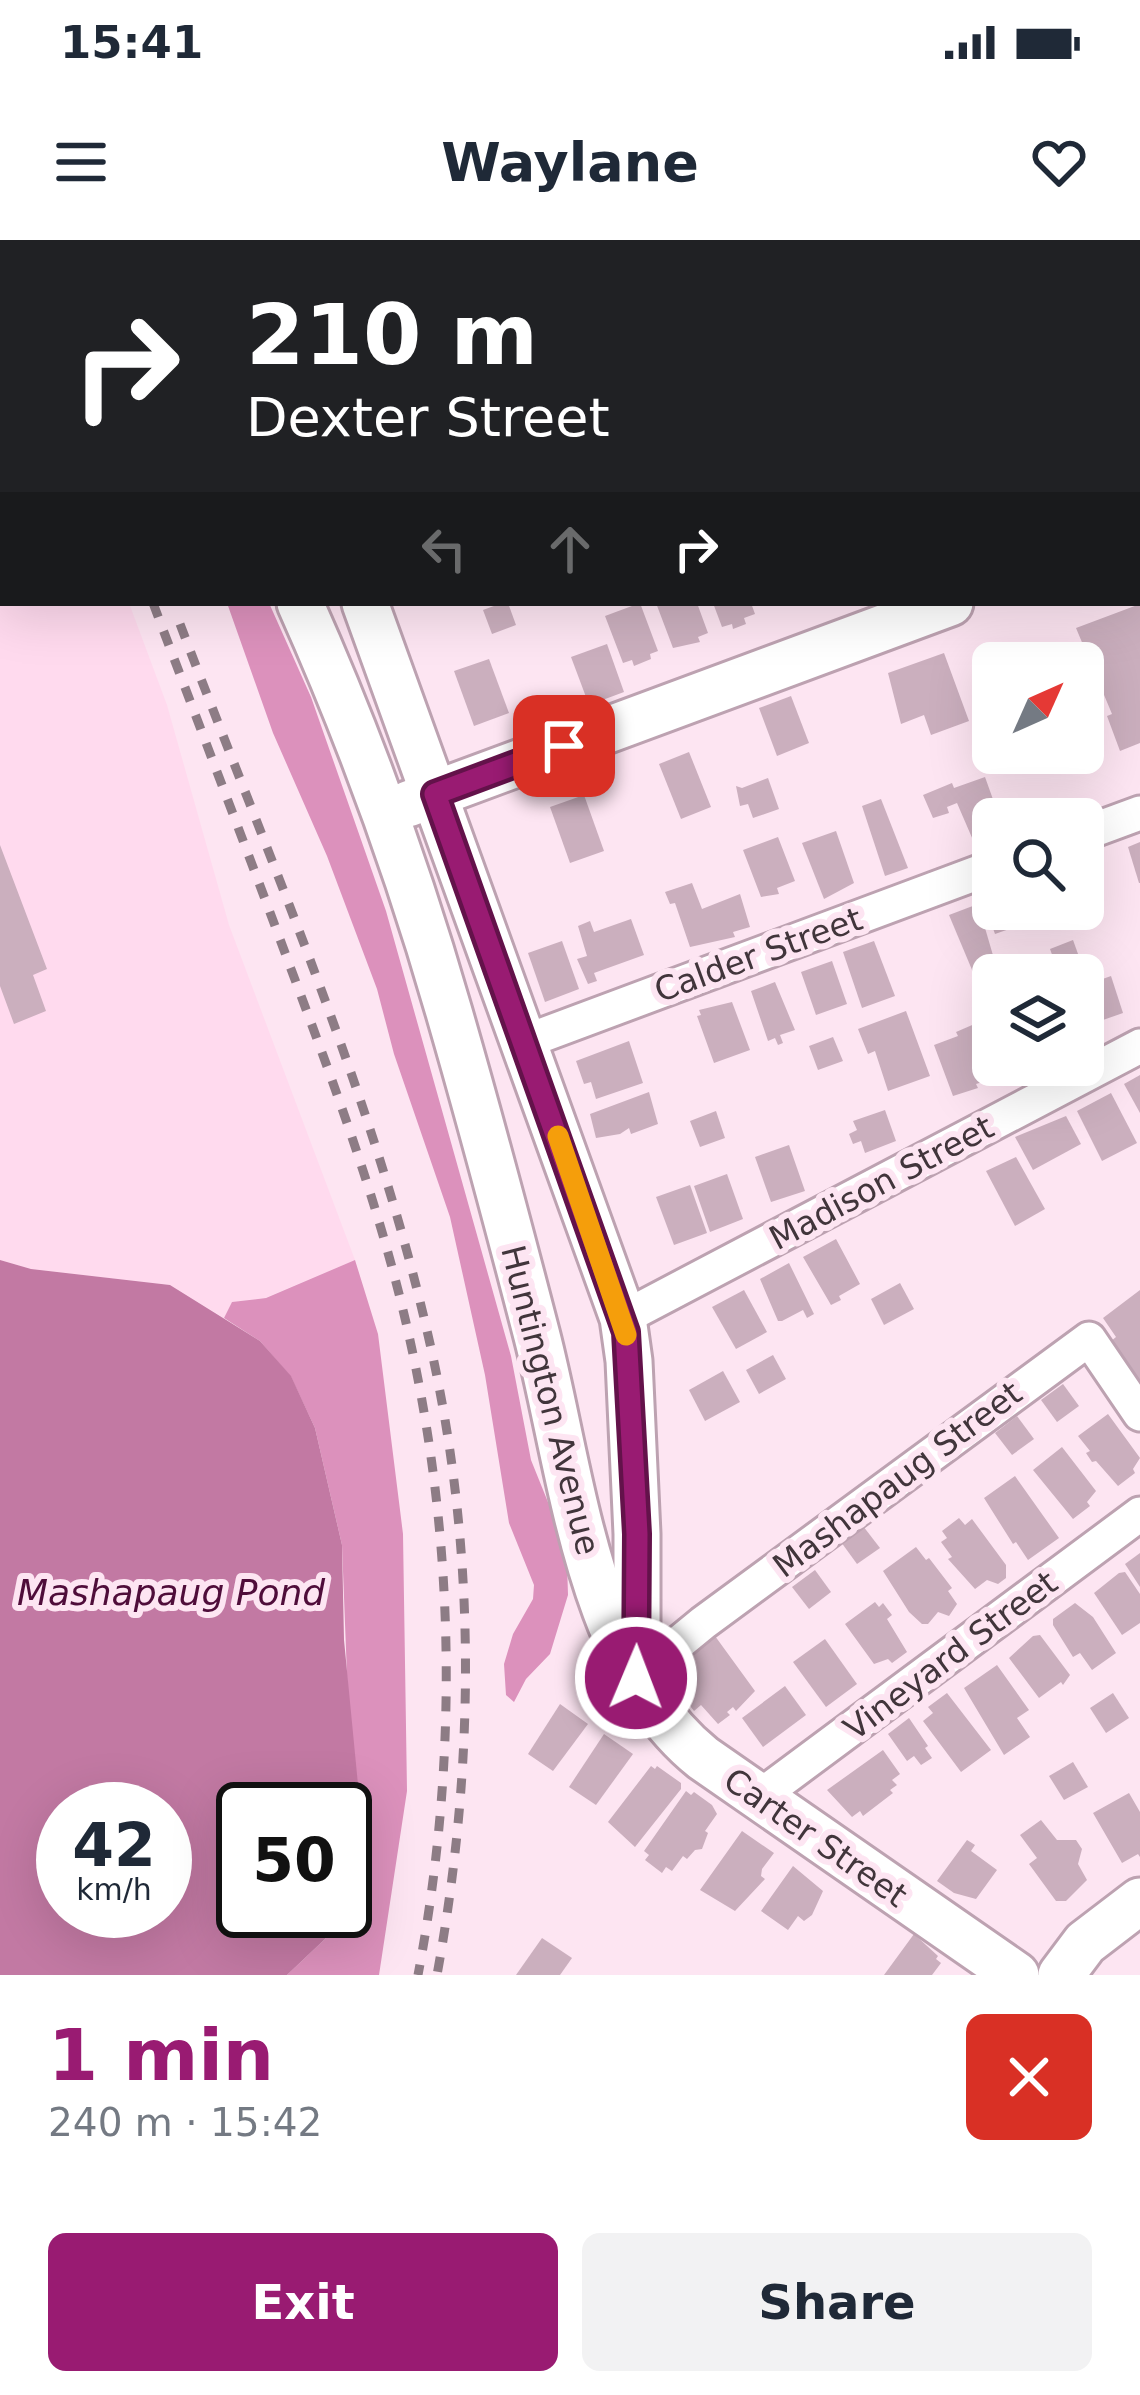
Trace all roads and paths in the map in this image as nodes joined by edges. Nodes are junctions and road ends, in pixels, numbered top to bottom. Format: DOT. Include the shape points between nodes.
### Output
graph roads {
  1 [pos="301,606"];
  2 [pos="366,606"];
  3 [pos="942,606"];
  4 [pos="435,794"];
  5 [pos="383,813"];
  6 [pos="1140,813"];
  7 [pos="1104,826"];
  8 [pos="972,875"];
  9 [pos="524,1042"];
  10 [pos="1140,1046"];
  11 [pos="622,1318"];
  12 [pos="1140,1414"];
  13 [pos="1140,1514"];
  14 [pos="636,1678"];
  15 [pos="759,1797"];
  16 [pos="1140,1901"];
  17 [pos="1016,1975"];
  18 [pos="1061,1975"];
  1 -- 5 [label="main road, Huntington Avenue"];
  2 -- 4 [label="main road, Huntington Avenue"];
  3 -- 4 [label="main road"];
  4 -- 5 [label="main road"];
  4 -- 9 [label="main road, Huntington Avenue"];
  5 -- 14 [label="main road, Huntington Avenue" via="460,1051 598,1586"];
  6 -- 7 [label="street"];
  8 -- 9 [label="street, Calder Street"];
  9 -- 11 [label="main road, Huntington Avenue"];
  10 -- 11 [label="street, Madison Street"];
  11 -- 14 [label="main road, Huntington Avenue" via="637,1534"];
  12 -- 14 [label="street, Mashapaug Street" via="1089,1339"];
  13 -- 15 [label="street, Vineyard Street"];
  14 -- 15 [label="main road, Carter Street" via="681,1739"];
  15 -- 17 [label="main road, Carter Street"];
  16 -- 18 [label="main road" via="1085,1943"];
}
